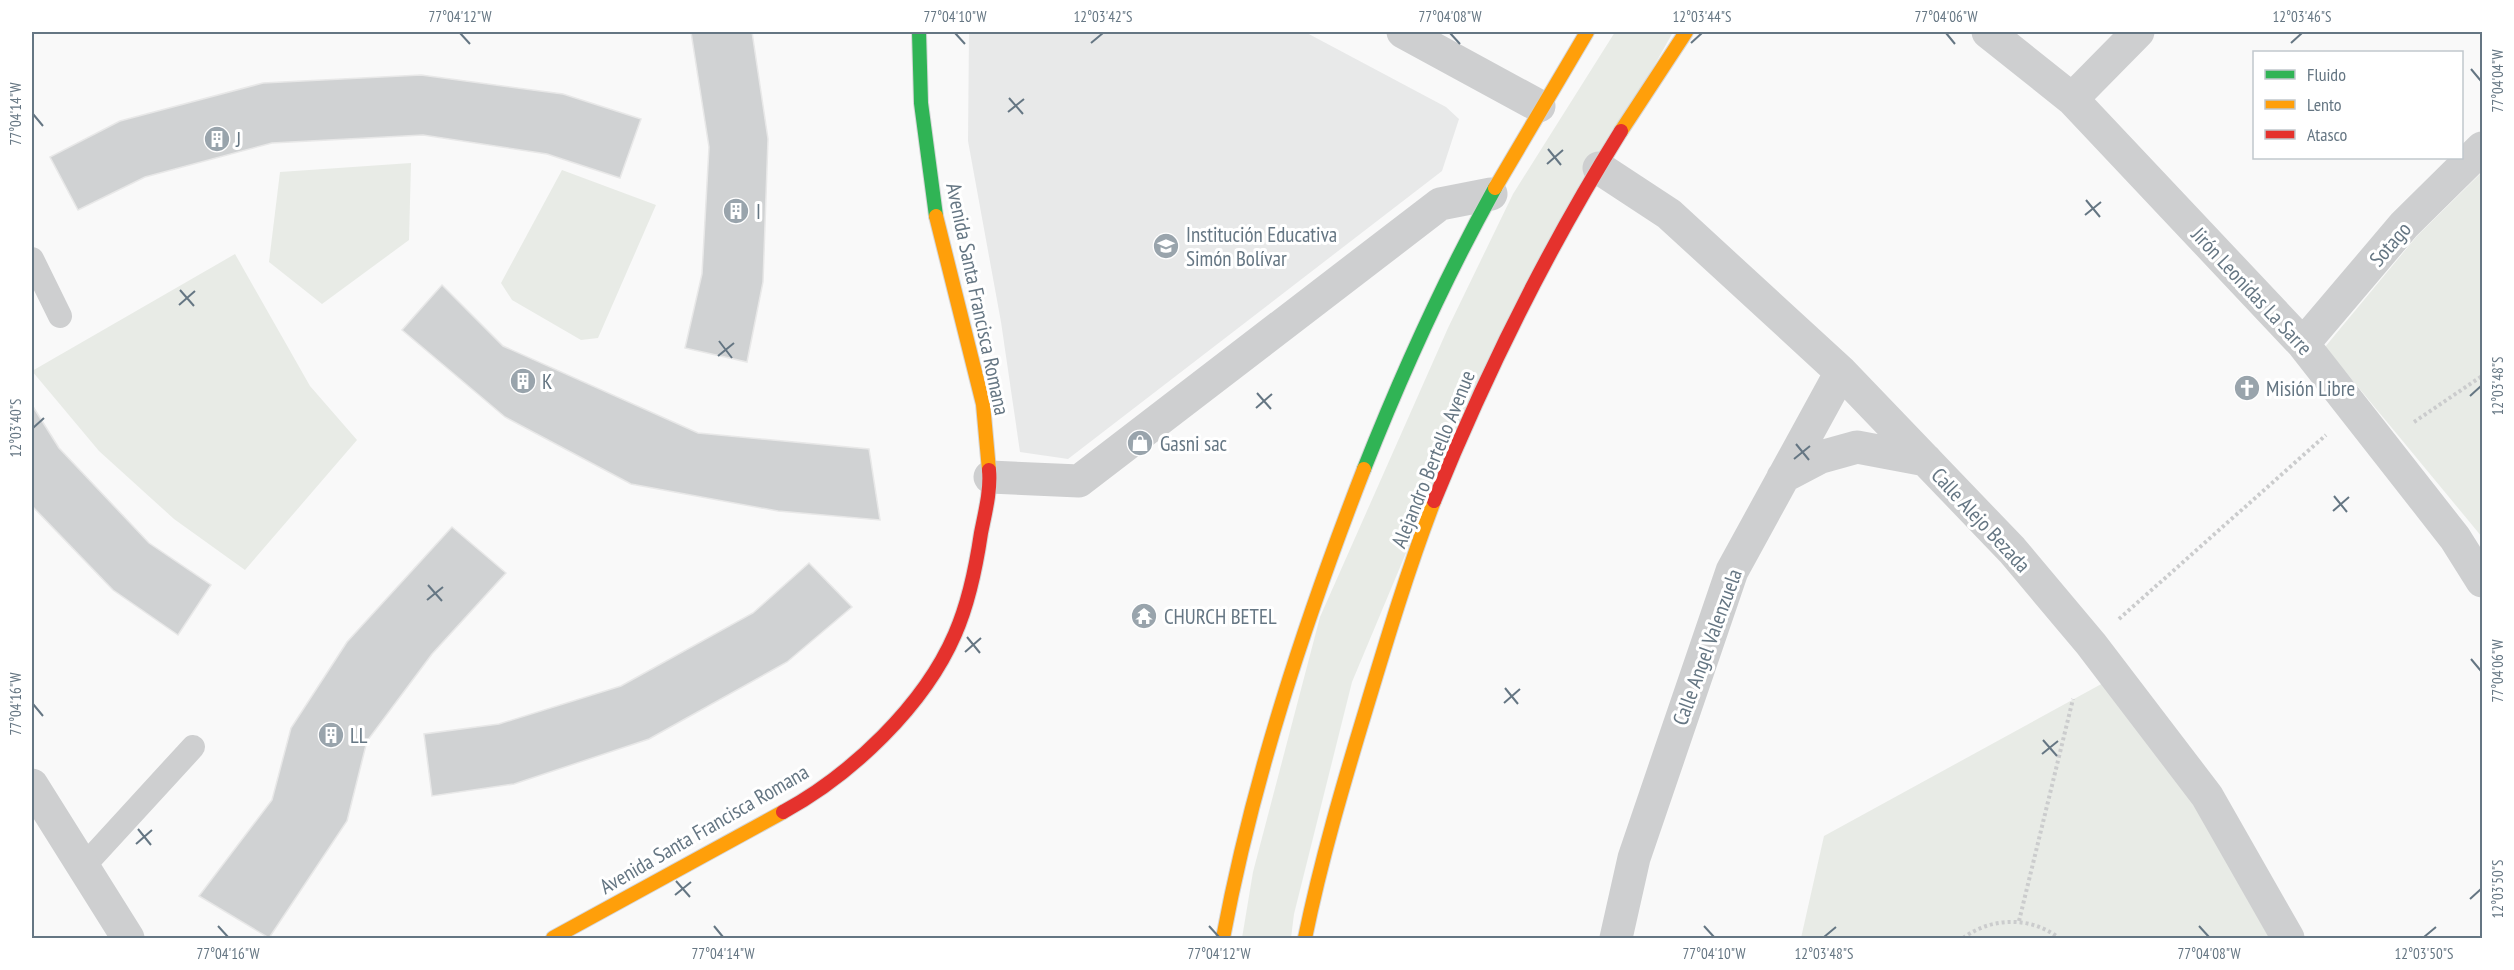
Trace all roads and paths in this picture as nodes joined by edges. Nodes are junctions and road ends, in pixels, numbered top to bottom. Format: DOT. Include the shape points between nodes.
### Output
graph roads {
  1 [pos="919,32"];
  2 [pos="1403,32"];
  3 [pos="1587,32"];
  4 [pos="1686,32"];
  5 [pos="1988,32"];
  6 [pos="2138,32"];
  7 [pos="2072,99"];
  8 [pos="1539,106"];
  9 [pos="2482,148"];
  10 [pos="1599,168"];
  11 [pos="1491,194"];
  12 [pos="32,259"];
  13 [pos="60,316"];
  14 [pos="2303,344"];
  15 [pos="1841,372"];
  16 [pos="2482,376"];
  17 [pos="2355,409"];
  18 [pos="2380,443"];
  19 [pos="1926,460"];
  20 [pos="990,477"];
  21 [pos="1783,477"];
  22 [pos="2482,581"];
  23 [pos="2091,644"];
  24 [pos="2073,699"];
  25 [pos="193,747"];
  26 [pos="32,785"];
  27 [pos="83,867"];
  28 [pos="2019,921"];
  29 [pos="128,939"];
  30 [pos="553,939"];
  31 [pos="1223,939"];
  32 [pos="1305,939"];
  33 [pos="1616,939"];
  34 [pos="1963,939"];
  35 [pos="2059,939"];
  36 [pos="2288,939"];
  1 -- 20 [label="main road, Avenida Santa Francisca Romana" via="921,103 933,205 983,404"];
  2 -- 8 [label="street"];
  3 -- 8 [label="main road"];
  4 -- 10 [label="main road, Alejandro Bertello Avenue"];
  5 -- 7 [label="street, Jirón Leonidas La Sarre"];
  6 -- 7 [label="street"];
  7 -- 14 [label="street, Jirón Leonidas La Sarre"];
  8 -- 11 [label="main road"];
  9 -- 14 [label="street, Sotago" via="2404,225"];
  10 -- 15 [label="street, Calle Alejo Bezada" via="1670,214"];
  10 -- 32 [label="main road, Alejandro Bertello Avenue" via="1501,349 1445,474 1389,631 1336,806"];
  11 -- 20 [label="street" via="1440,204 1078,481"];
  11 -- 31 [label="main road" via="1398,384 1345,517 1261,777"];
  12 -- 13 [label="lane"];
  14 -- 17 [label="street, Jirón Leonidas La Sarre"];
  15 -- 19 [label="street, Calle Alejo Bezada"];
  15 -- 21 [label="street, Calle Angel Valenzuela"];
  16 -- 18 [label="path"];
  17 -- 18 [label="street, Jirón Leonidas La Sarre"];
  17 -- 23 [label="path"];
  18 -- 22 [label="street, Jirón Leonidas La Sarre" via="2455,538"];
  19 -- 21 [label="street" via="1857,447 1821,457"];
  19 -- 23 [label="street, Calle Alejo Bezada" via="2012,550"];
  20 -- 30 [label="main road, Avenida Santa Francisca Romana" via="976,569 955,634 927,685 872,747 805,800"];
  21 -- 33 [label="street, Calle Angel Valenzuela" via="1732,572 1634,858"];
  23 -- 36 [label="street, Calle Alejo Bezada" via="2207,796"];
  24 -- 28 [label="path"];
  25 -- 27 [label="lane"];
  26 -- 27 [label="street"];
  27 -- 29 [label="street"];
  28 -- 34 [label="path" via="1982,927"];
  28 -- 35 [label="path" via="2042,928"];
}
